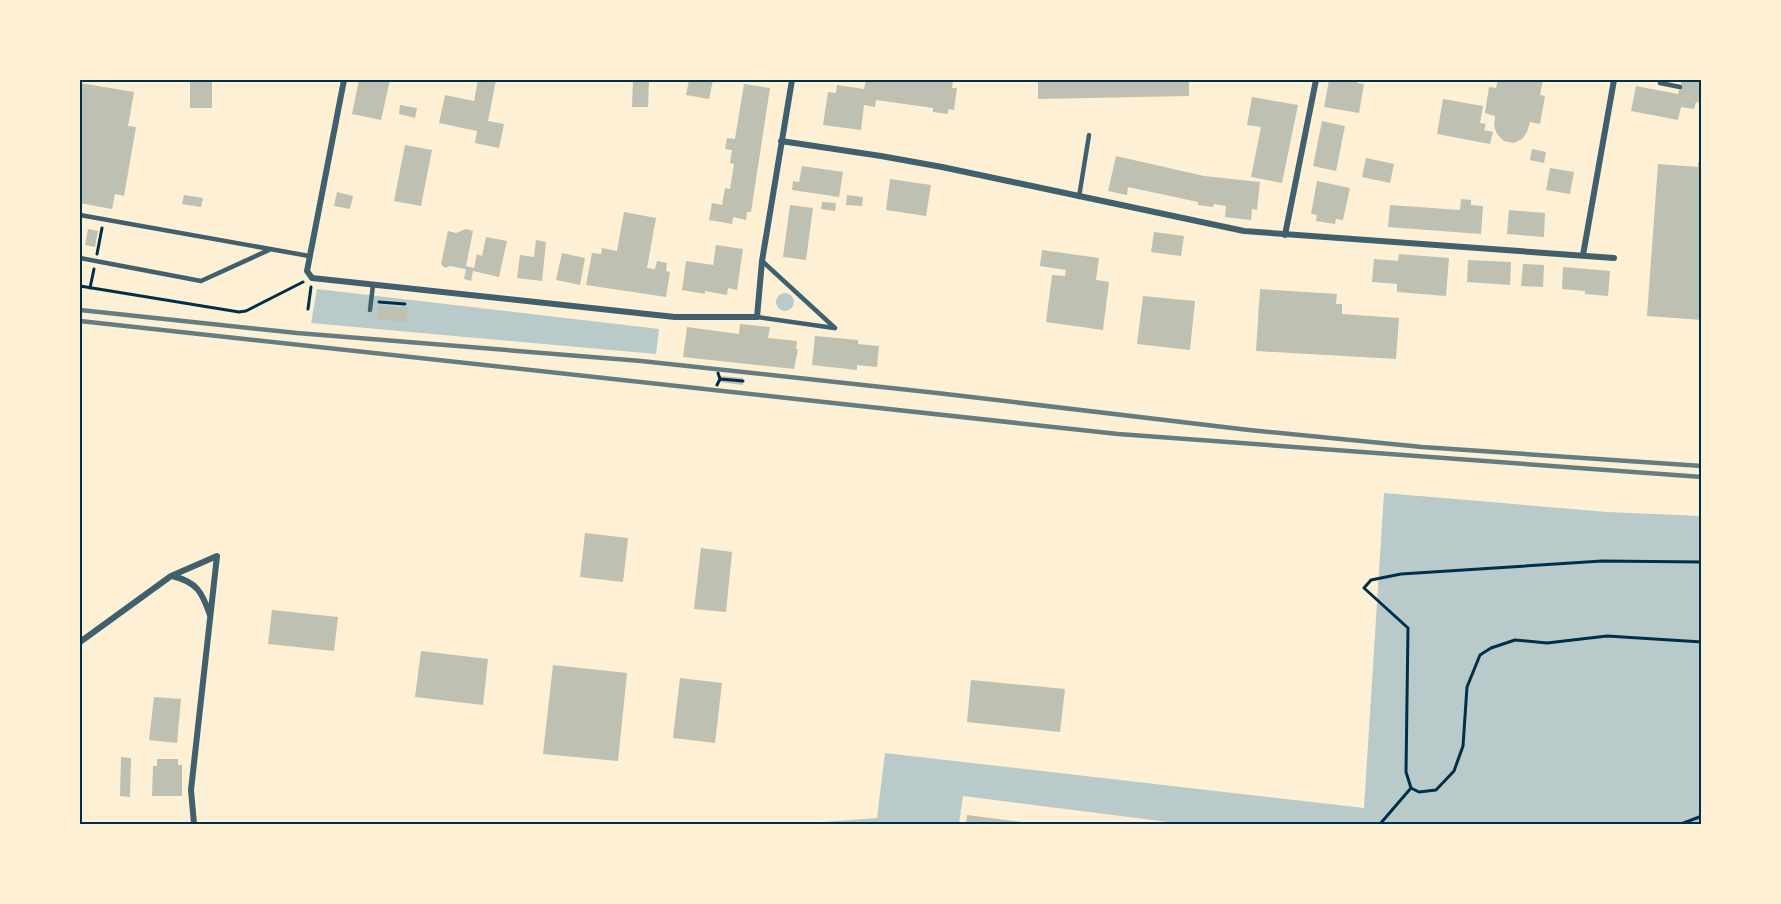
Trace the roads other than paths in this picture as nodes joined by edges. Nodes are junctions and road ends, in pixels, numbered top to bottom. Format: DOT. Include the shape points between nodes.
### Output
graph roads {
  1 [pos="344,80"];
  2 [pos="792,80"];
  3 [pos="1316,80"];
  4 [pos="1614,80"];
  5 [pos="1661,80"];
  6 [pos="1680,87"];
  7 [pos="1089,135"];
  8 [pos="782,141"];
  9 [pos="1079,197"];
  10 [pos="80,214"];
  11 [pos="1285,235"];
  12 [pos="271,249"];
  13 [pos="1584,255"];
  14 [pos="309,256"];
  15 [pos="80,258"];
  16 [pos="1614,258"];
  17 [pos="762,261"];
  18 [pos="373,285"];
  19 [pos="370,310"];
  20 [pos="757,316"];
  21 [pos="171,576"];
  22 [pos="211,616"];
  23 [pos="80,642"];
  24 [pos="194,825"];
  1 -- 14 [label="street"];
  2 -- 8 [label="street"];
  3 -- 11 [label="street"];
  4 -- 13 [label="street"];
  5 -- 6 [label="lane" via="1660,84"];
  7 -- 9 [label="lane"];
  8 -- 9 [label="street" via="902,159"];
  8 -- 17 [label="street"];
  9 -- 11 [label="street" via="1218,227"];
  10 -- 12 [label="lane"];
  11 -- 13 [label="street"];
  12 -- 14 [label="lane"];
  12 -- 15 [label="lane" via="201,281"];
  13 -- 16 [label="street"];
  14 -- 18 [label="street" via="307,271 312,278"];
  17 -- 20 [label="street"];
  17 -- 20 [label="lane" via="835,328"];
  18 -- 19 [label="lane"];
  18 -- 20 [label="street" via="675,317"];
  21 -- 22 [label="street" via="186,579 196,587"];
  21 -- 22 [label="street" via="218,556"];
  21 -- 23 [label="street"];
  22 -- 24 [label="street" via="191,790"];
}
